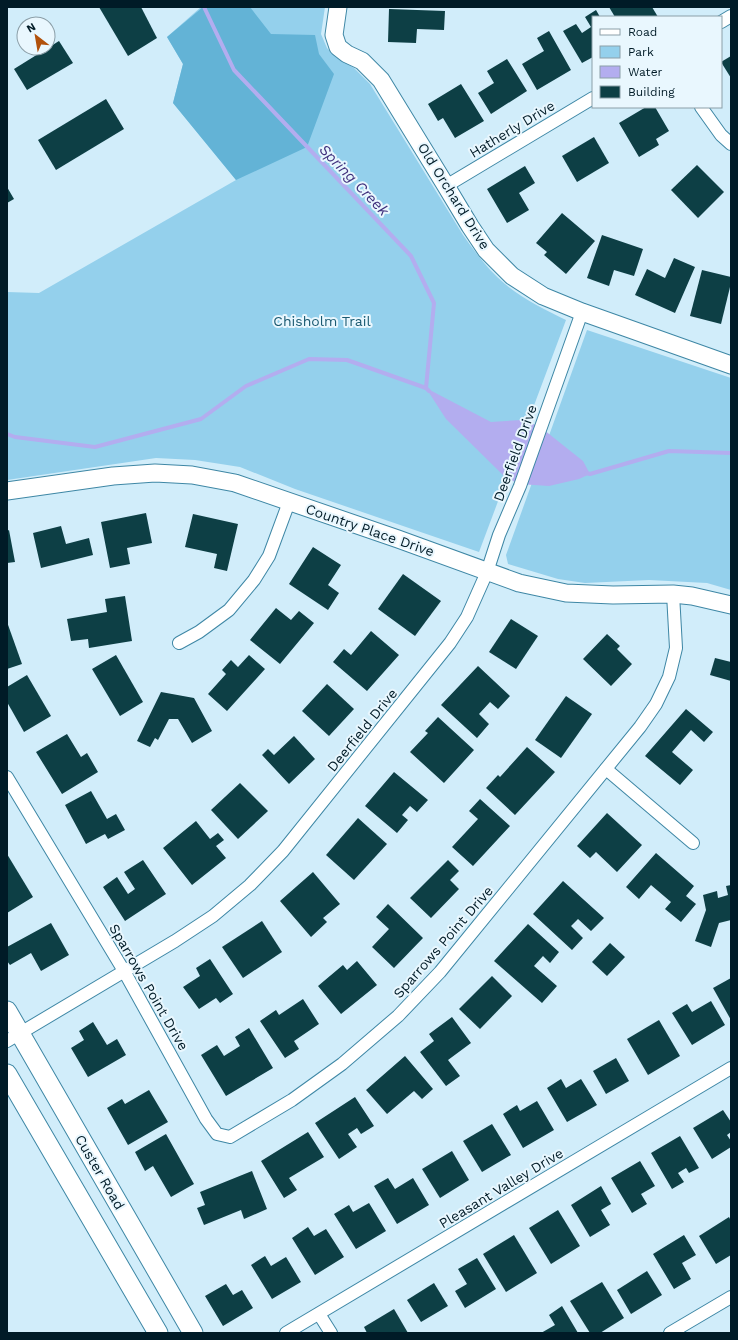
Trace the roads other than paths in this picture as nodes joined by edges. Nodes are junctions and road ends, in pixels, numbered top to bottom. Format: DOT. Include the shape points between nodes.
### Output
graph roads {
  1 [pos="338,7"];
  2 [pos="731,16"];
  3 [pos="722,21"];
  4 [pos="592,99"];
  5 [pos="702,108"];
  6 [pos="731,144"];
  7 [pos="446,186"];
  8 [pos="582,312"];
  9 [pos="731,365"];
  10 [pos="7,491"];
  11 [pos="289,502"];
  12 [pos="487,572"];
  13 [pos="673,594"];
  14 [pos="731,605"];
  15 [pos="179,643"];
  16 [pos="606,769"];
  17 [pos="7,777"];
  18 [pos="693,843"];
  19 [pos="124,971"];
  20 [pos="7,1011"];
  21 [pos="13,1037"];
  22 [pos="731,1068"];
  23 [pos="7,1074"];
  24 [pos="731,1297"];
  25 [pos="319,1314"];
  26 [pos="158,1333"];
  27 [pos="193,1333"];
  28 [pos="286,1333"];
  29 [pos="331,1333"];
  30 [pos="670,1333"];
  1 -- 7 [label="street, Old Orchard Drive" via="334,36 338,47 362,61 381,80"];
  2 -- 3 [label="street"];
  4 -- 7 [label="street, Hatherly Drive"];
  5 -- 6 [label="street" via="721,135"];
  7 -- 8 [label="street, Old Orchard Drive" via="486,250 512,276 543,296"];
  8 -- 9 [label="street, Old Orchard Drive"];
  8 -- 12 [label="street, Deerfield Drive"];
  10 -- 11 [label="street, Country Place Drive" via="113,476 155,473 192,475 235,483"];
  11 -- 12 [label="street, Country Place Drive"];
  11 -- 15 [label="street" via="269,556 254,580 229,610"];
  12 -- 13 [label="street, Country Place Drive" via="519,583 566,593"];
  12 -- 19 [label="street, Deerfield Drive" via="467,617 450,643 283,851 250,885 213,916"];
  13 -- 14 [label="street, Country Place Drive"];
  13 -- 16 [label="street, Sparrows Point Drive" via="676,648 669,677 652,710"];
  16 -- 18 [label="street"];
  16 -- 19 [label="street, Sparrows Point Drive" via="440,972 398,1016 342,1064 292,1100 230,1137 217,1134 206,1119"];
  17 -- 19 [label="street, Sparrows Point Drive"];
  19 -- 21 [label="street, Deerfield Drive"];
  20 -- 21 [label="main road, Custer Road"];
  21 -- 27 [label="main road, Custer Road"];
  22 -- 25 [label="street, Pleasant Valley Drive"];
  23 -- 26 [label="main road"];
  24 -- 30 [label="street"];
  25 -- 28 [label="street, Pleasant Valley Drive"];
  25 -- 29 [label="street"];
}
